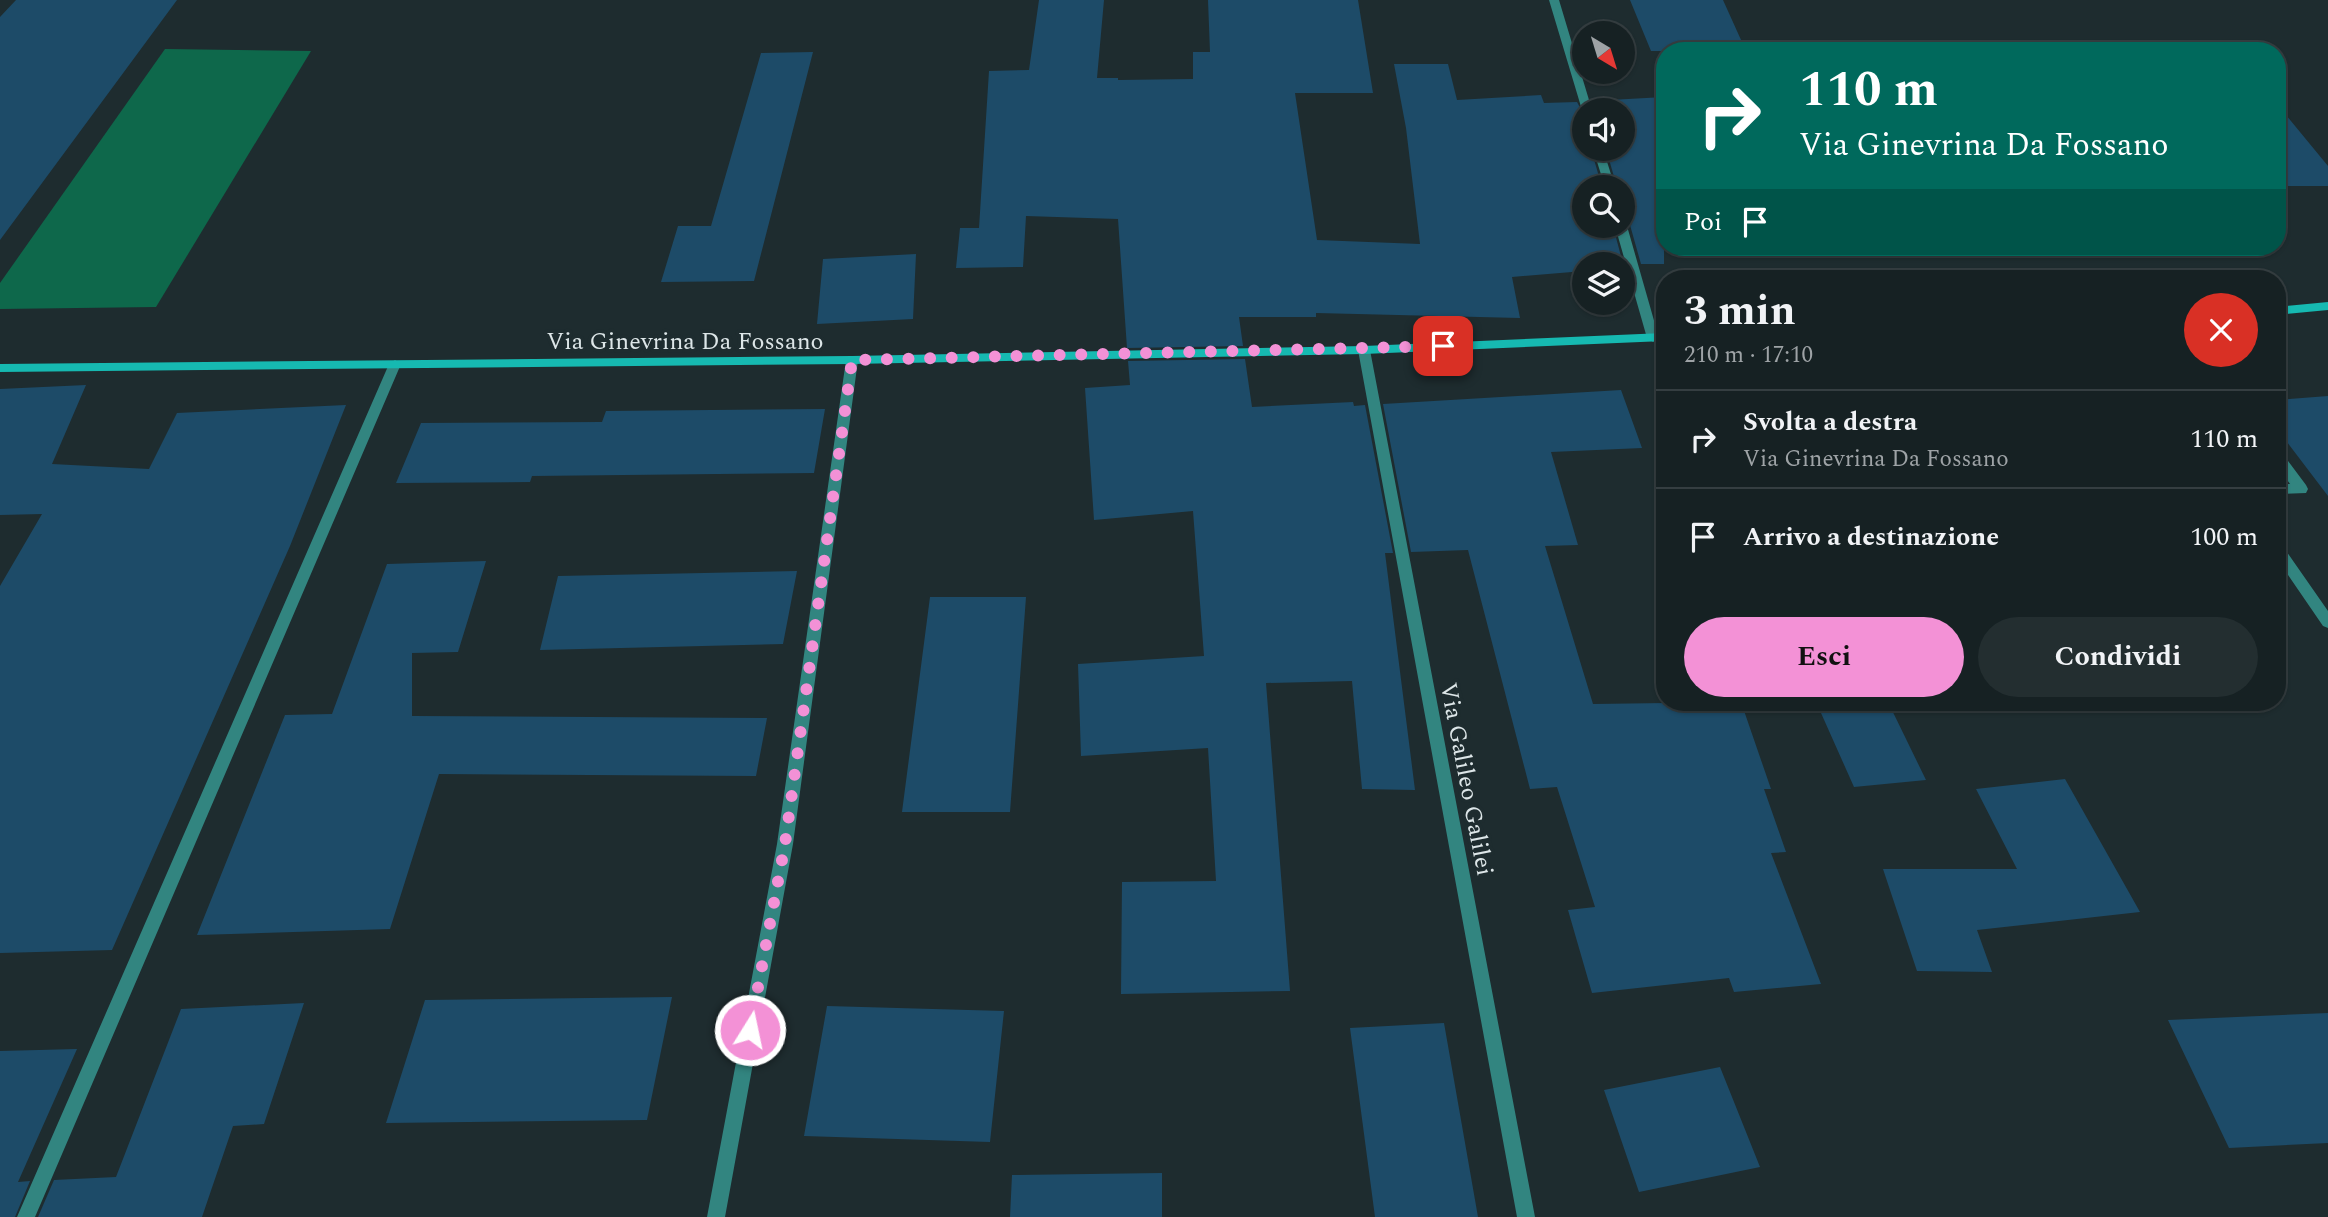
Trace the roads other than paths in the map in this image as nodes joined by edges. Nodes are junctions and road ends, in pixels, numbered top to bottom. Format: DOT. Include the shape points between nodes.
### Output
graph roads {
  1 [pos="1554,0"];
  2 [pos="1583,98"];
  3 [pos="1625,238"];
  4 [pos="2328,306"];
  5 [pos="2286,310"];
  6 [pos="1656,329"];
  7 [pos="1656,338"];
  8 [pos="1364,350"];
  9 [pos="852,360"];
  10 [pos="395,364"];
  11 [pos="0,368"];
  12 [pos="2286,468"];
  13 [pos="2286,489"];
  14 [pos="2286,562"];
  15 [pos="2328,622"];
  16 [pos="26,1217"];
  17 [pos="716,1217"];
  18 [pos="1527,1217"];
  1 -- 2 [label="street"];
  3 -- 6 [label="street"];
  4 -- 5 [label="street"];
  7 -- 8 [label="street, Via Ginevrina Da Fossano"];
  8 -- 9 [label="street, Via Ginevrina Da Fossano"];
  8 -- 18 [label="street, Via Galileo Galilei"];
  9 -- 10 [label="street, Via Ginevrina Da Fossano"];
  9 -- 17 [label="street" via="785,844"];
  10 -- 11 [label="street, Via Ginevrina Da Fossano"];
  10 -- 16 [label="street"];
  12 -- 13 [label="street" via="2301,489"];
  14 -- 15 [label="street"];
}
